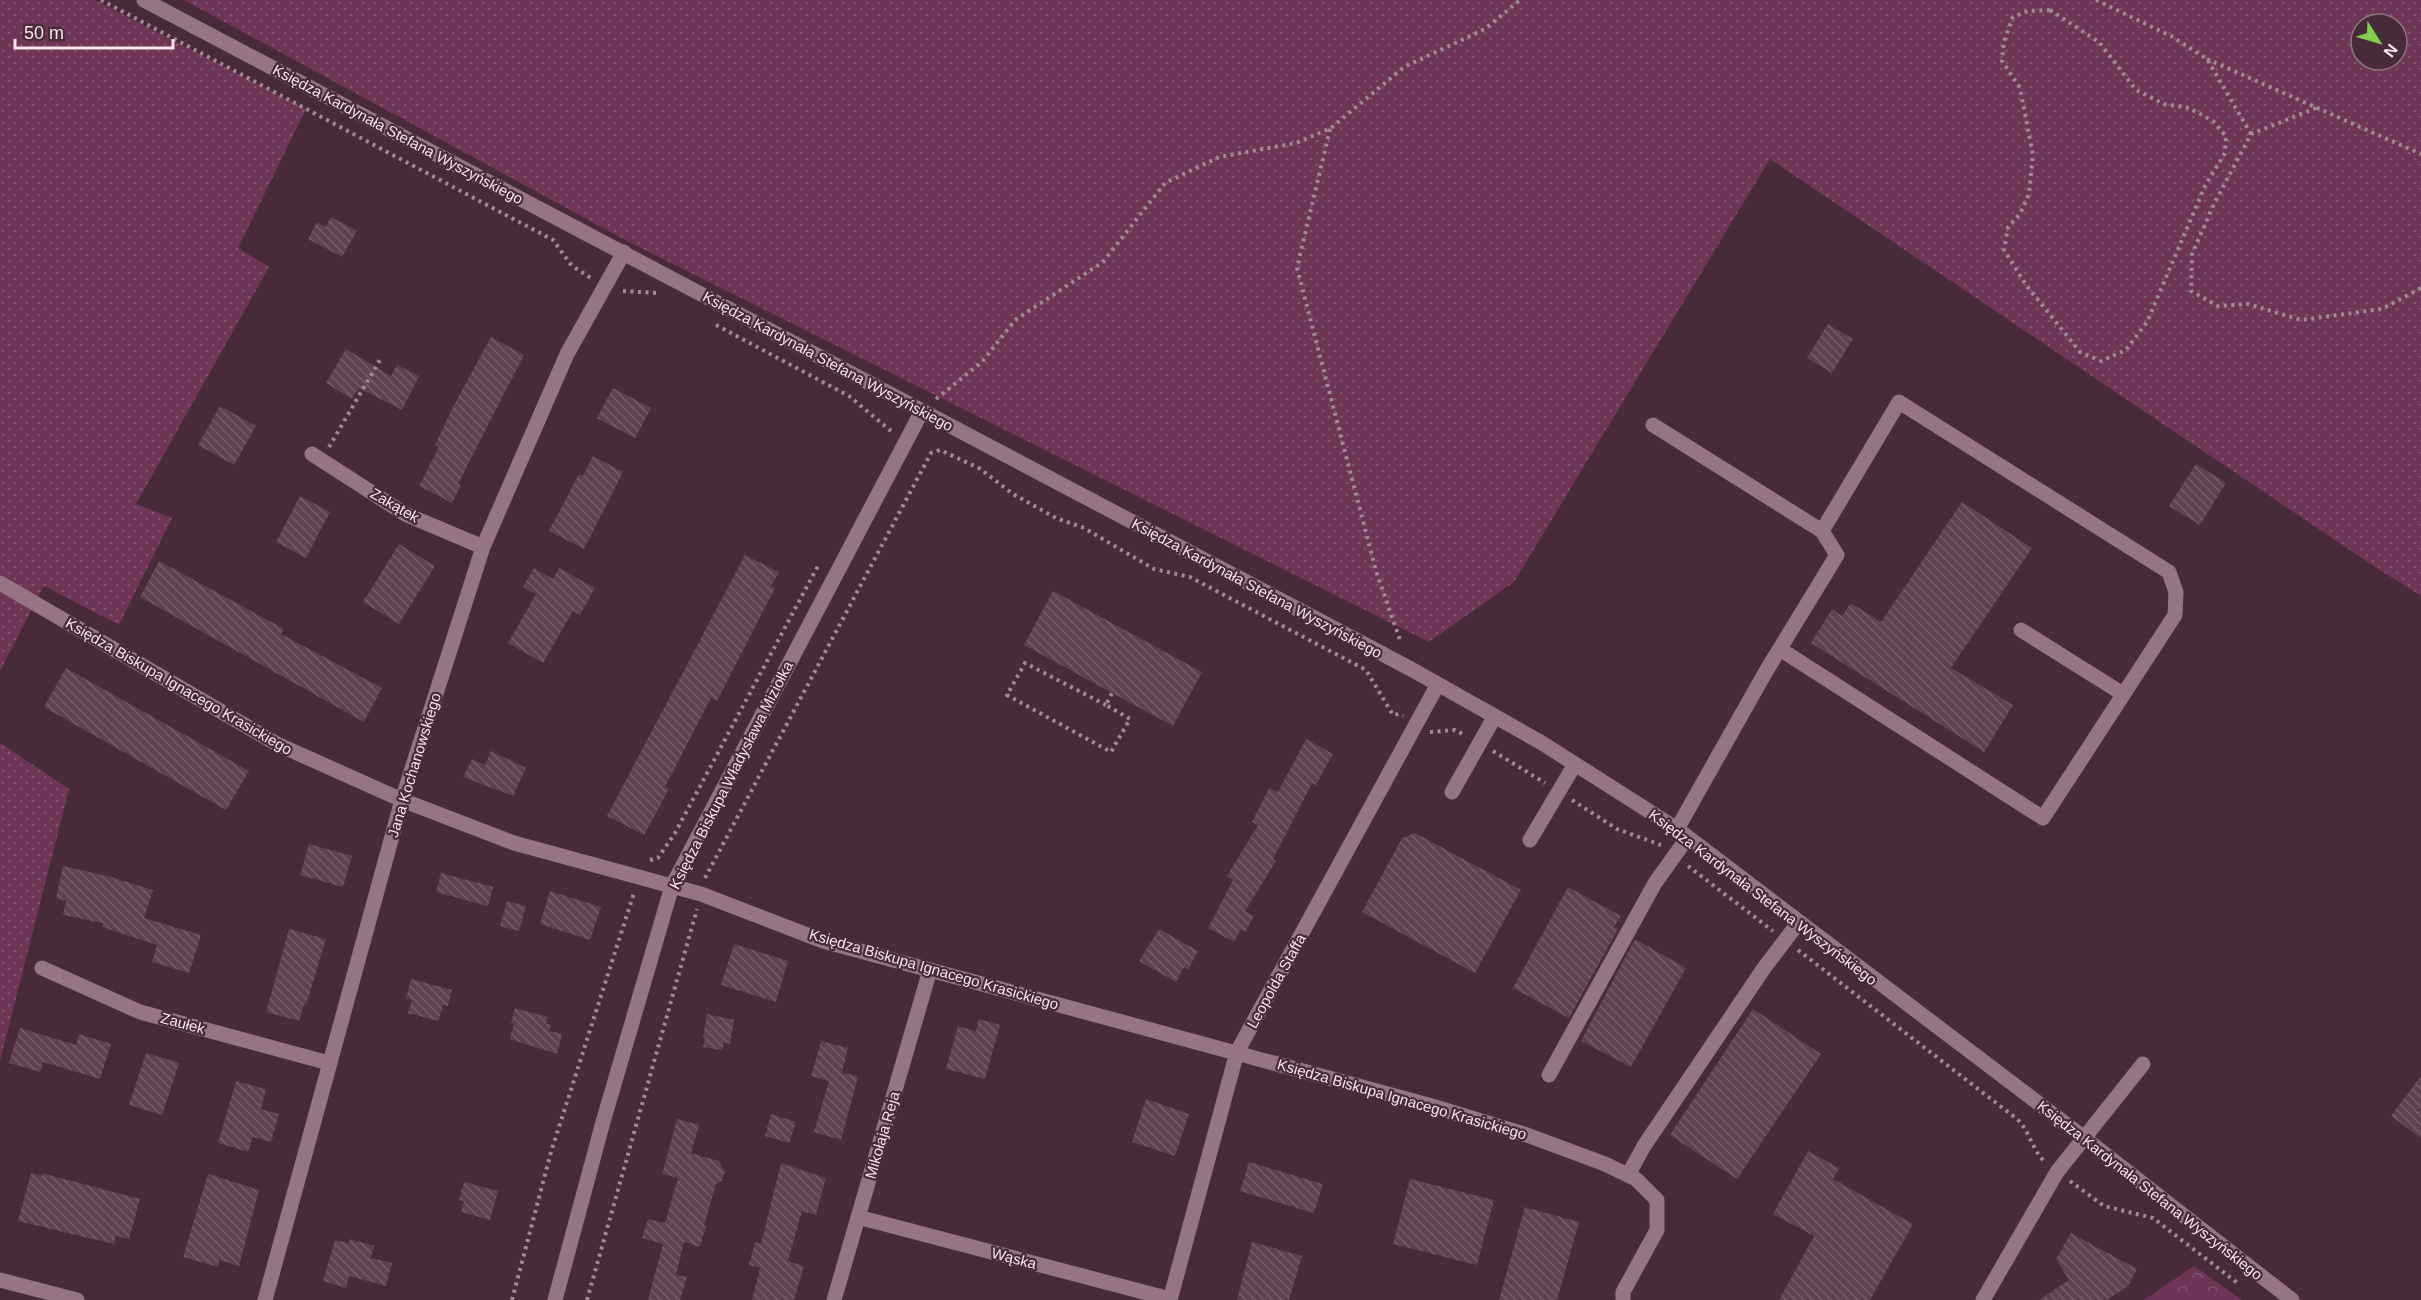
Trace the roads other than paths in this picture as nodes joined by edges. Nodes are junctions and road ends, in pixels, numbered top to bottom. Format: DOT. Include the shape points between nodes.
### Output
graph roads {
  1 [pos="152,2"];
  2 [pos="624,252"];
  3 [pos="922,411"];
  4 [pos="1653,425"];
  5 [pos="316,457"];
  6 [pos="1822,531"];
  7 [pos="483,547"];
  8 [pos="0,583"];
  9 [pos="2021,630"];
  10 [pos="1779,649"];
  11 [pos="1438,684"];
  12 [pos="2123,694"];
  13 [pos="1495,716"];
  14 [pos="1575,764"];
  15 [pos="1452,792"];
  16 [pos="402,800"];
  17 [pos="1682,833"];
  18 [pos="1530,840"];
  19 [pos="672,886"];
  20 [pos="1799,922"];
  21 [pos="42,968"];
  22 [pos="930,970"];
  23 [pos="1237,1052"];
  24 [pos="329,1063"];
  25 [pos="2143,1064"];
  26 [pos="1549,1074"];
  27 [pos="2083,1137"];
  28 [pos="1628,1175"];
  29 [pos="858,1217"];
  30 [pos="0,1280"];
  31 [pos="1170,1299"];
  32 [pos="77,1300"];
  33 [pos="265,1300"];
  34 [pos="555,1300"];
  35 [pos="834,1300"];
  36 [pos="1623,1300"];
  37 [pos="1983,1300"];
  38 [pos="2292,1300"];
  1 -- 2 [label="street, Księdza Kardynała Stefana Wyszyńskiego"];
  2 -- 3 [label="street, Księdza Kardynała Stefana Wyszyńskiego"];
  2 -- 7 [label="street, Jana Kochanowskiego" via="567,354"];
  3 -- 11 [label="street, Księdza Kardynała Stefana Wyszyńskiego"];
  3 -- 19 [label="street, Księdza Biskupa Władysława Miziołka"];
  4 -- 6 [label="street"];
  5 -- 7 [label="street, Zakątek" via="405,514"];
  6 -- 10 [label="street" via="1837,555"];
  6 -- 12 [label="street" via="1899,402 2169,573 2176,592 2175,615"];
  7 -- 16 [label="street, Jana Kochanowskiego"];
  8 -- 16 [label="street, Księdza Biskupa Ignacego Krasickiego" via="277,744"];
  9 -- 12 [label="street"];
  10 -- 12 [label="street" via="2043,818"];
  10 -- 17 [label="street"];
  11 -- 13 [label="street, Księdza Kardynała Stefana Wyszyńskiego"];
  11 -- 23 [label="street, Leopolda Staffa"];
  13 -- 14 [label="street, Księdza Kardynała Stefana Wyszyńskiego"];
  13 -- 15 [label="street"];
  14 -- 17 [label="street, Księdza Kardynała Stefana Wyszyńskiego"];
  14 -- 18 [label="street"];
  16 -- 19 [label="street, Księdza Biskupa Ignacego Krasickiego" via="514,843"];
  16 -- 24 [label="street, Jana Kochanowskiego"];
  17 -- 20 [label="street, Księdza Kardynała Stefana Wyszyńskiego"];
  17 -- 26 [label="street" via="1675,856 1655,883"];
  19 -- 22 [label="street, Księdza Biskupa Ignacego Krasickiego" via="823,941"];
  19 -- 34 [label="street, Księdza Biskupa Władysława Miziołka"];
  20 -- 27 [label="street, Księdza Kardynała Stefana Wyszyńskiego"];
  20 -- 28 [label="street"];
  21 -- 24 [label="street, Zaułek" via="140,1011"];
  22 -- 23 [label="street, Księdza Biskupa Ignacego Krasickiego"];
  22 -- 29 [label="street, Mikołaja Reja"];
  23 -- 28 [label="street, Księdza Biskupa Ignacego Krasickiego" via="1527,1135"];
  23 -- 31 [label="street, Leopolda Staffa"];
  24 -- 33 [label="street, Jana Kochanowskiego"];
  25 -- 27 [label="street"];
  27 -- 37 [label="street" via="2057,1172"];
  27 -- 38 [label="street, Księdza Kardynała Stefana Wyszyńskiego"];
  28 -- 36 [label="street, Księdza Biskupa Ignacego Krasickiego" via="1657,1200 1657,1230 1623,1292"];
  29 -- 31 [label="street, Wąska"];
  29 -- 35 [label="street, Mikołaja Reja"];
  30 -- 32 [label="street"];
}
